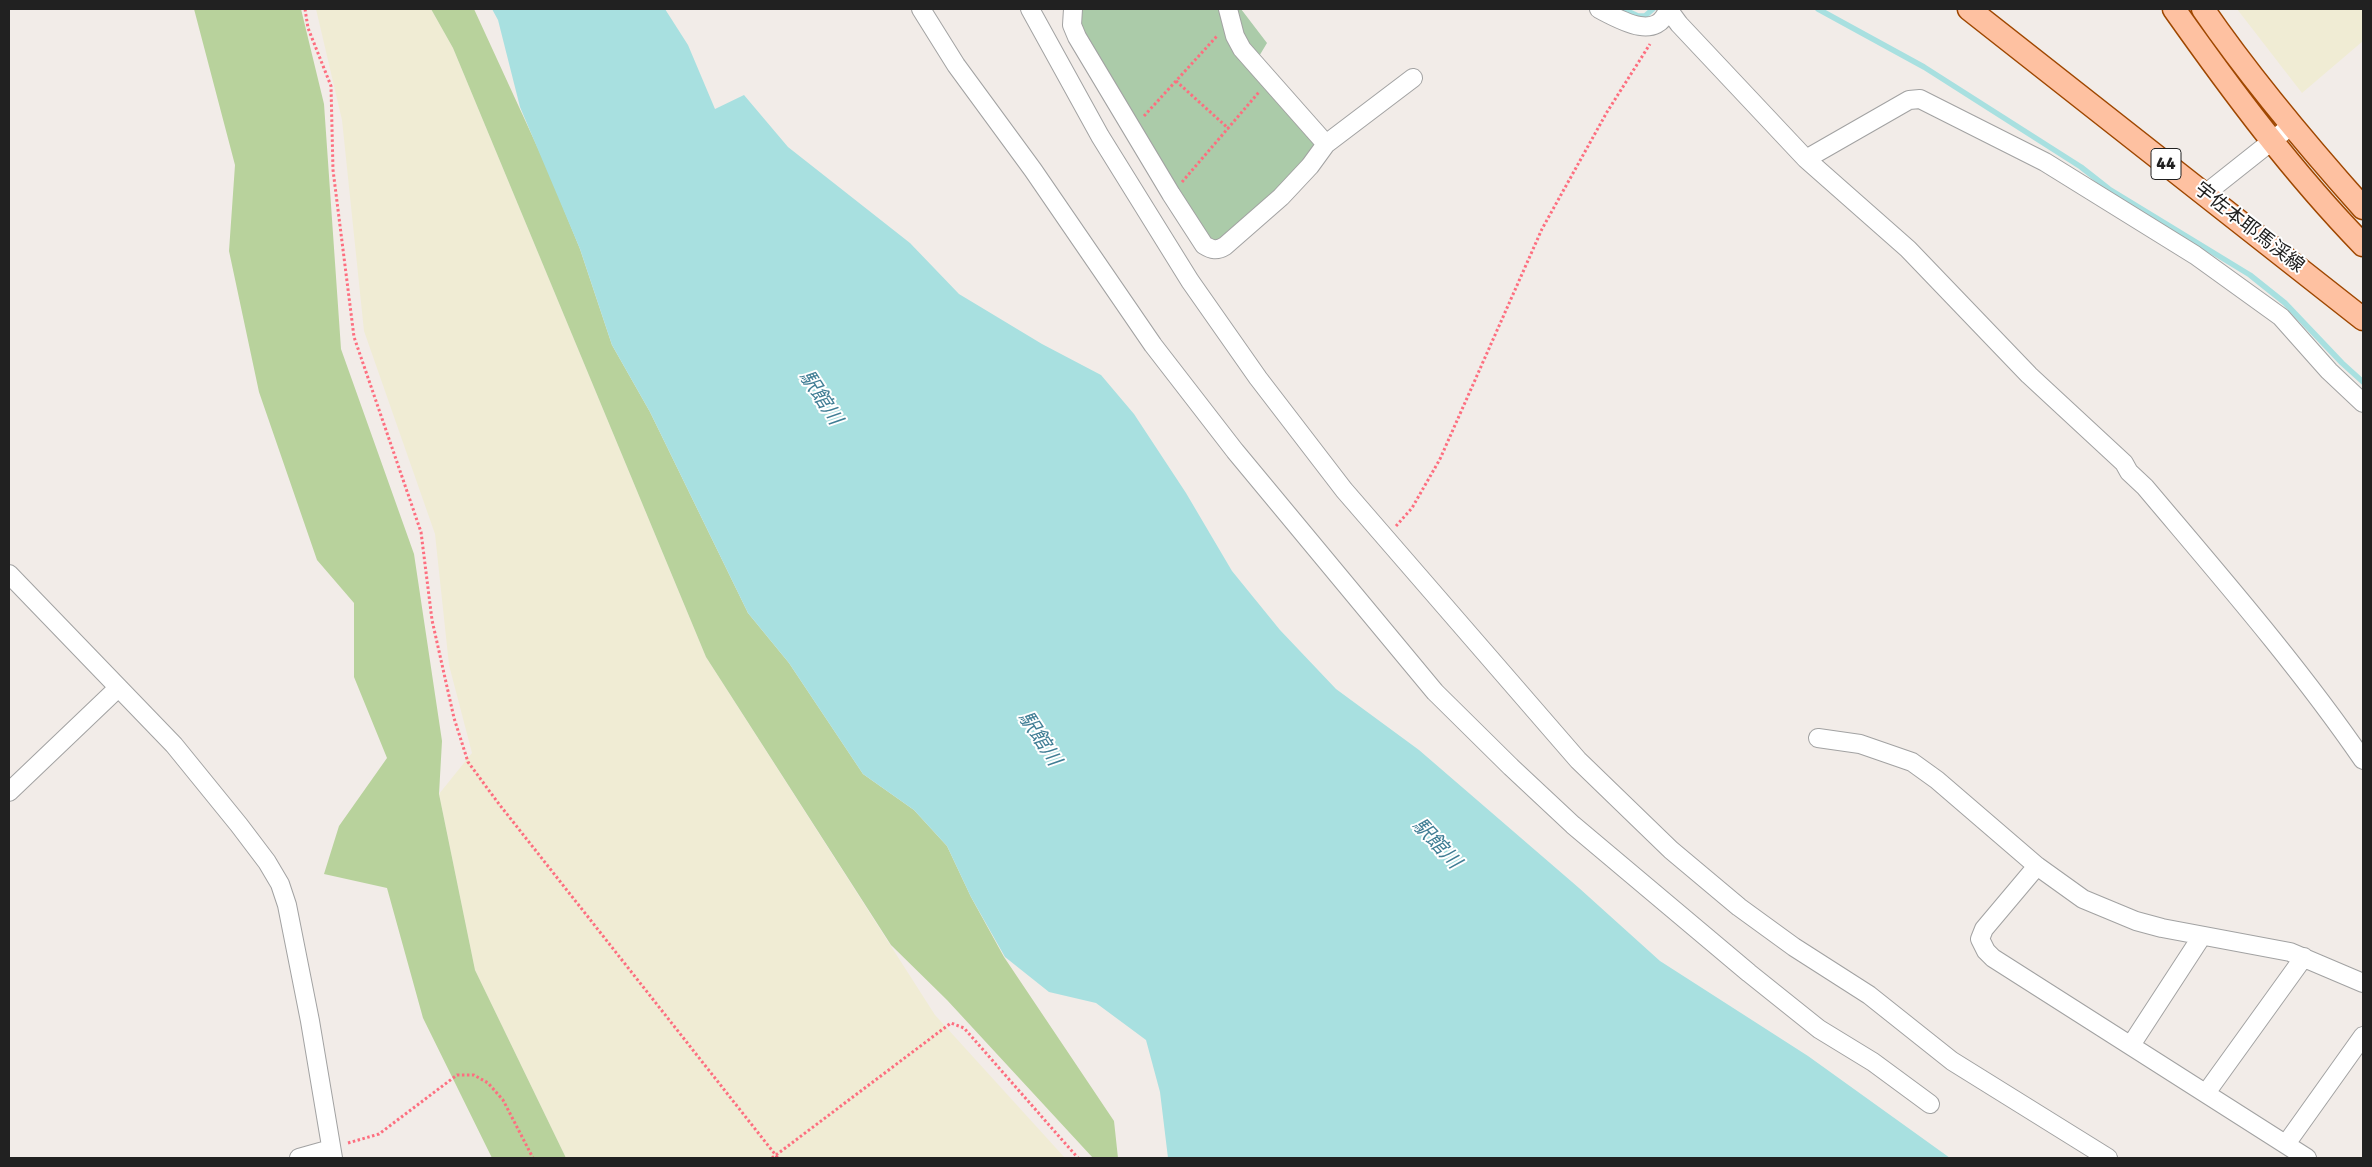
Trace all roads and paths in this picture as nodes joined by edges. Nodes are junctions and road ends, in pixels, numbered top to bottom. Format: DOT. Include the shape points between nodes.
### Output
graph roads {
  1 [pos="305,9"];
  2 [pos="921,9"];
  3 [pos="1030,9"];
  4 [pos="1073,9"];
  5 [pos="1599,9"];
  6 [pos="1668,9"];
  7 [pos="1969,9"];
  8 [pos="2174,9"];
  9 [pos="2203,9"];
  10 [pos="1229,15"];
  11 [pos="1658,25"];
  12 [pos="1413,78"];
  13 [pos="1270,80"];
  14 [pos="1176,81"];
  15 [pos="2292,125"];
  16 [pos="1229,128"];
  17 [pos="1132,129"];
  18 [pos="2272,140"];
  19 [pos="1326,144"];
  20 [pos="1806,159"];
  21 [pos="1171,194"];
  22 [pos="2205,194"];
  23 [pos="2363,208"];
  24 [pos="2363,245"];
  25 [pos="2363,319"];
  26 [pos="2363,403"];
  27 [pos="1386,537"];
  28 [pos="9,574"];
  29 [pos="118,688"];
  30 [pos="1818,738"];
  31 [pos="2363,760"];
  32 [pos="9,792"];
  33 [pos="2037,866"];
  34 [pos="2202,936"];
  35 [pos="2304,957"];
  36 [pos="2363,983"];
  37 [pos="2363,1036"];
  38 [pos="2131,1045"];
  39 [pos="2206,1093"];
  40 [pos="1930,1104"];
  41 [pos="2286,1144"];
  42 [pos="332,1154"];
  43 [pos="777,1157"];
  44 [pos="299,1158"];
  45 [pos="533,1158"];
  46 [pos="772,1158"];
  47 [pos="1078,1158"];
  48 [pos="2108,1158"];
  49 [pos="2307,1158"];
  1 -- 43 [label="path" via="308,28 331,86 334,170 354,337 421,532 432,620 454,718 468,762"];
  2 -- 40 [label="street" via="956,65 1153,344 1235,451 1435,692 1573,825 1749,973 1819,1029 1873,1062"];
  3 -- 27 [label="street" via="1100,136 1190,281 1301,435"];
  4 -- 17 [label="street" via="1072,25 1076,37"];
  5 -- 11 [label="street" via="1618,20 1640,26"];
  6 -- 11 [label="street"];
  6 -- 20 [label="street"];
  7 -- 22 [label="main road, 宇佐本耶馬渓線 / 44"];
  8 -- 18 [label="main road"];
  9 -- 15 [label="main road"];
  10 -- 13 [label="street" via="1242,49"];
  10 -- 14 [label="path"];
  11 -- 27 [label="path" via="1656,34 1607,112 1542,229 1440,460 1412,508"];
  12 -- 19 [label="street"];
  13 -- 16 [label="path"];
  13 -- 19 [label="street"];
  14 -- 16 [label="path"];
  14 -- 17 [label="path"];
  15 -- 18 [label="street"];
  15 -- 23 [label="main road"];
  16 -- 21 [label="path"];
  17 -- 21 [label="street"];
  18 -- 22 [label="street"];
  18 -- 24 [label="main road"];
  19 -- 21 [label="street" via="1282,198 1219,249 1212,250 1204,245"];
  20 -- 26 [label="street" via="1909,100 1920,99 2045,162 2195,255 2281,317"];
  20 -- 31 [label="street" via="1908,249 2029,375 2124,463 2293,666"];
  22 -- 25 [label="main road, 宇佐本耶馬渓線 / 44"];
  27 -- 48 [label="street" via="1578,760 1671,850 1739,907 1868,995 1952,1061"];
  28 -- 29 [label="street"];
  29 -- 32 [label="street"];
  29 -- 42 [label="street" via="201,776 280,884 308,1011"];
  30 -- 33 [label="street" via="1860,744 1912,762"];
  33 -- 34 [label="street" via="2072,894 2091,903 2136,921"];
  33 -- 38 [label="street" via="1984,929 1980,939 1986,951"];
  34 -- 35 [label="street" via="2276,948"];
  34 -- 38 [label="street"];
  35 -- 36 [label="street"];
  35 -- 39 [label="street"];
  37 -- 41 [label="street"];
  38 -- 39 [label="street"];
  39 -- 41 [label="street"];
  41 -- 49 [label="street"];
  42 -- 44 [label="street"];
  42 -- 45 [label="path" via="379,1134 457,1074 474,1075 488,1083 503,1100"];
  43 -- 46 [label="path"];
  43 -- 47 [label="path" via="951,1023 964,1028"];
}
